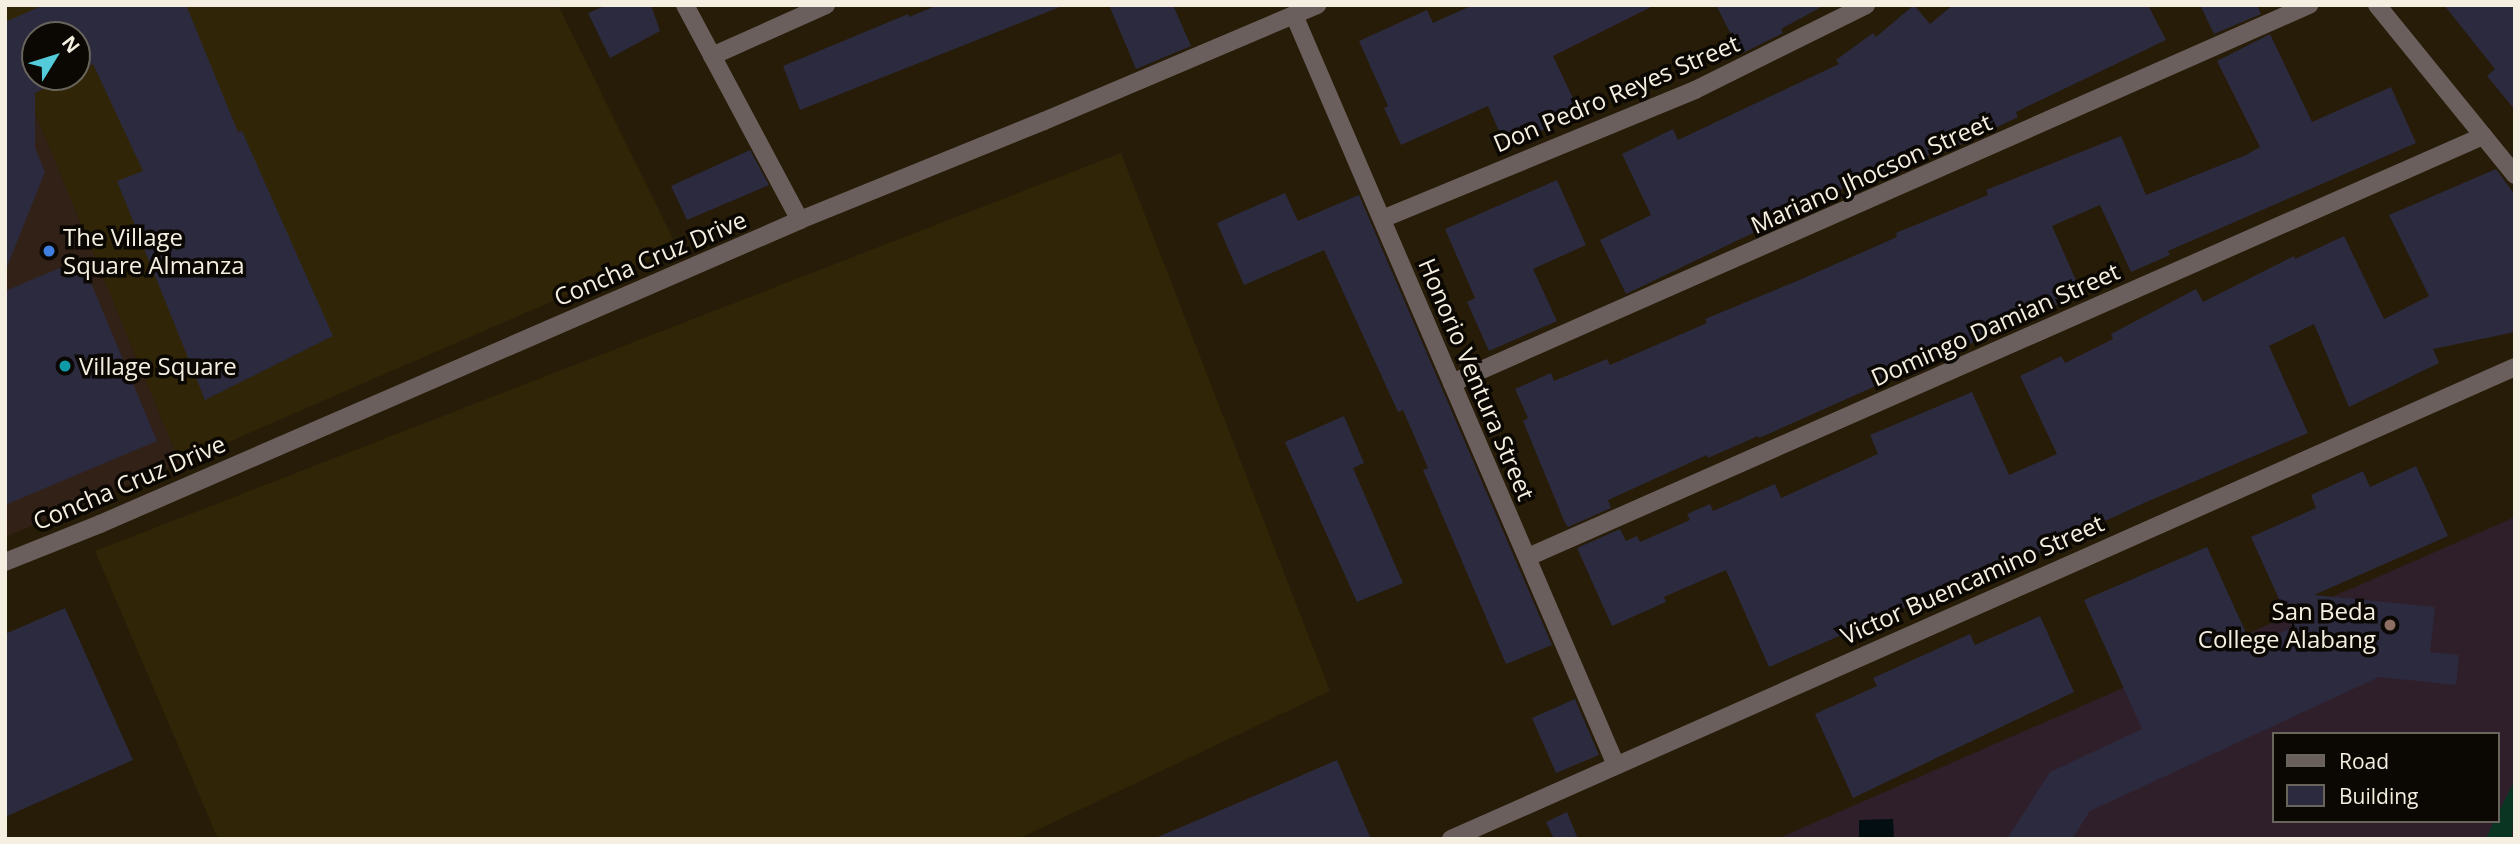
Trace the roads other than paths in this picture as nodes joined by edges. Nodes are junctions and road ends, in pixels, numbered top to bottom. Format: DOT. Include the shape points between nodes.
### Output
graph roads {
  1 [pos="685,5"];
  2 [pos="826,5"];
  3 [pos="1317,5"];
  4 [pos="1866,5"];
  5 [pos="2309,5"];
  6 [pos="2377,5"];
  7 [pos="1294,15"];
  8 [pos="712,56"];
  9 [pos="2483,136"];
  10 [pos="2515,175"];
  11 [pos="1382,219"];
  12 [pos="800,220"];
  13 [pos="2515,367"];
  14 [pos="1452,383"];
  15 [pos="1528,557"];
  16 [pos="5,562"];
  17 [pos="1615,763"];
  18 [pos="1451,839"];
  1 -- 8 [label="street"];
  2 -- 8 [label="street"];
  3 -- 7 [label="street, Concha Cruz Drive"];
  4 -- 11 [label="street, Don Pedro Reyes Street" via="1695,90"];
  5 -- 14 [label="street, Mariano Jhocson Street"];
  6 -- 9 [label="street"];
  7 -- 11 [label="street, Honorio Ventura Street"];
  7 -- 12 [label="street, Concha Cruz Drive"];
  8 -- 12 [label="street"];
  9 -- 10 [label="street"];
  9 -- 15 [label="street, Domingo Damian Street"];
  11 -- 14 [label="street, Honorio Ventura Street"];
  12 -- 16 [label="street, Concha Cruz Drive"];
  13 -- 17 [label="street, Victor Buencamino Street"];
  14 -- 15 [label="street, Honorio Ventura Street"];
  15 -- 17 [label="street, Honorio Ventura Street"];
  17 -- 18 [label="street, Victor Buencamino Street"];
}
